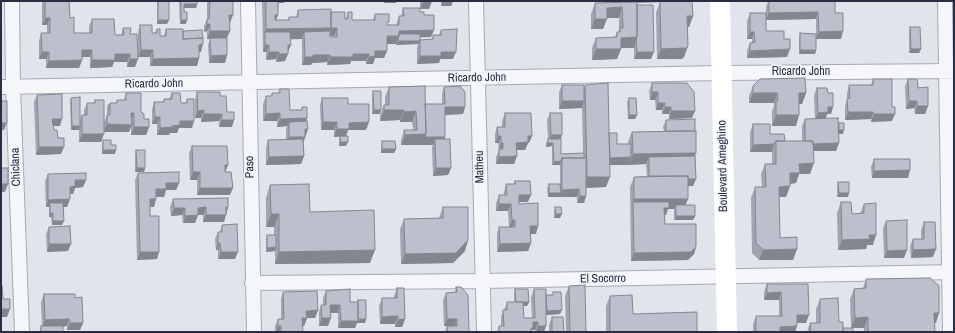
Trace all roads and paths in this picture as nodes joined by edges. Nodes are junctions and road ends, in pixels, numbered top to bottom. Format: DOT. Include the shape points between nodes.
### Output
graph roads {
  1 [pos="12,1"];
  2 [pos="248,1"];
  3 [pos="476,1"];
  4 [pos="720,1"];
  5 [pos="945,1"];
  6 [pos="950,71"];
  7 [pos="721,73"];
  8 [pos="478,78"];
  9 [pos="249,82"];
  10 [pos="7,87"];
  11 [pos="952,272"];
  12 [pos="726,276"];
  13 [pos="483,281"];
  14 [pos="252,283"];
  15 [pos="22,332"];
  16 [pos="254,332"];
  17 [pos="484,332"];
  18 [pos="727,332"];
  19 [pos="950,332"];
  1 -- 10 [label="street, Chiclana"];
  2 -- 9 [label="street, Paso"];
  3 -- 8 [label="street, Matheu"];
  4 -- 7 [label="main road, Boulevard Ameghino"];
  5 -- 6 [label="street"];
  6 -- 7 [label="street, Ricardo John"];
  6 -- 11 [label="street"];
  7 -- 8 [label="street, Ricardo John"];
  7 -- 12 [label="main road, Boulevard Ameghino"];
  8 -- 9 [label="street, Ricardo John"];
  8 -- 13 [label="street, Matheu"];
  9 -- 10 [label="street, Ricardo John"];
  9 -- 14 [label="street, Paso"];
  10 -- 15 [label="street, Chiclana"];
  11 -- 12 [label="street, El Socorro"];
  11 -- 19 [label="street"];
  12 -- 13 [label="street, El Socorro"];
  12 -- 18 [label="main road, Boulevard Ameghino"];
  13 -- 14 [label="street, El Socorro"];
  13 -- 17 [label="street, Matheu"];
  14 -- 16 [label="street, Paso"];
}
